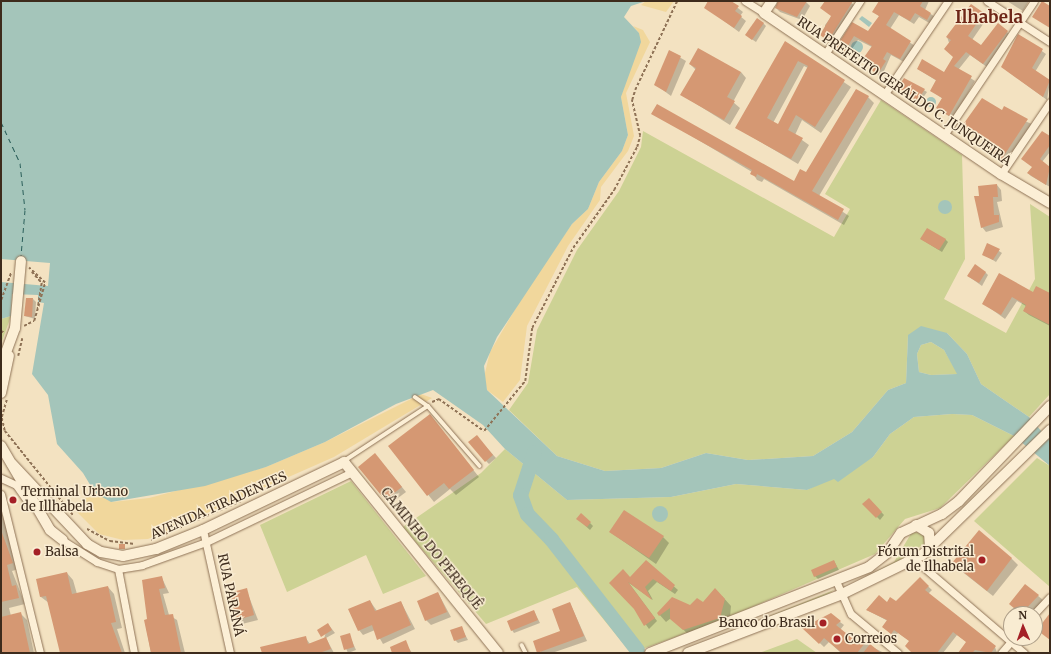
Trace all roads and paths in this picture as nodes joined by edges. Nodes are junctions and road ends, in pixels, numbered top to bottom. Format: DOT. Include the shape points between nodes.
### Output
graph roads {
  1 [pos="677,1"];
  2 [pos="745,1"];
  3 [pos="772,1"];
  4 [pos="860,1"];
  5 [pos="948,1"];
  6 [pos="987,1"];
  7 [pos="1034,1"];
  8 [pos="764,13"];
  9 [pos="1020,22"];
  10 [pos="1050,42"];
  11 [pos="825,54"];
  12 [pos="884,95"];
  13 [pos="1050,102"];
  14 [pos="944,135"];
  15 [pos="1001,174"];
  16 [pos="1050,203"];
  17 [pos="21,260"];
  18 [pos="7,278"];
  19 [pos="1,300"];
  20 [pos="1,313"];
  21 [pos="2,322"];
  22 [pos="9,346"];
  23 [pos="17,361"];
  24 [pos="1,366"];
  25 [pos="4,395"];
  26 [pos="415,397"];
  27 [pos="427,405"];
  28 [pos="1050,406"];
  29 [pos="1050,430"];
  30 [pos="1,446"];
  31 [pos="344,462"];
  32 [pos="12,464"];
  33 [pos="480,466"];
  34 [pos="352,472"];
  35 [pos="1,478"];
  36 [pos="1,494"];
  37 [pos="244,499"];
  38 [pos="75,517"];
  39 [pos="916,525"];
  40 [pos="85,528"];
  41 [pos="203,530"];
  42 [pos="63,540"];
  43 [pos="206,542"];
  44 [pos="930,549"];
  45 [pos="914,559"];
  46 [pos="118,569"];
  47 [pos="836,581"];
  48 [pos="840,595"];
  49 [pos="1050,596"];
  50 [pos="1041,606"];
  51 [pos="1003,633"];
  52 [pos="522,646"];
  53 [pos="40,653"];
  54 [pos="134,653"];
  55 [pos="230,653"];
  56 [pos="498,653"];
  57 [pos="526,653"];
  58 [pos="650,653"];
  59 [pos="688,653"];
  60 [pos="898,653"];
  1 -- 27 [label="path" via="632,100 640,136 637,147 614,190 572,248 532,328 525,381 484,431 439,399"];
  2 -- 8 [label="street, RUA PREFEITO GERALDO C. JUNQUEIRA"];
  3 -- 8 [label="main road"];
  4 -- 11 [label="street"];
  5 -- 12 [label="street"];
  6 -- 9 [label="street"];
  7 -- 9 [label="street"];
  8 -- 11 [label="main road, RUA PREFEITO GERALDO C. JUNQUEIRA"];
  9 -- 10 [label="street"];
  9 -- 14 [label="street"];
  11 -- 12 [label="main road, RUA PREFEITO GERALDO C. JUNQUEIRA"];
  12 -- 14 [label="main road, RUA PREFEITO GERALDO C. JUNQUEIRA"];
  13 -- 15 [label="street"];
  14 -- 15 [label="main road, RUA PREFEITO GERALDO C. JUNQUEIRA"];
  15 -- 16 [label="main road, RUA PREFEITO GERALDO C. JUNQUEIRA"];
  17 -- 22 [label="main road" via="18,297"];
  17 -- 23 [label="path" via="44,283 34,321 24,326"];
  18 -- 19 [label="path"];
  20 -- 21 [label="path"];
  22 -- 24 [label="main road"];
  22 -- 25 [label="main road"];
  25 -- 38 [label="path" via="2,418 5,431"];
  26 -- 27 [label="lane"];
  27 -- 31 [label="lane, AVENIDA TIRADENTES"];
  27 -- 33 [label="lane"];
  28 -- 39 [label="main road" via="959,501 942,514"];
  29 -- 44 [label="main road" via="1027,456"];
  30 -- 32 [label="main road"];
  31 -- 34 [label="main road, CAMINHO DO PEREQUÊ"];
  31 -- 41 [label="main road, AVENIDA TIRADENTES"];
  32 -- 41 [label="main road, AVENIDA TIRADENTES" via="70,529 101,552 117,556 140,554"];
  32 -- 42 [label="main road" via="50,530"];
  34 -- 43 [label="street, AVENIDA TIRADENTES"];
  34 -- 56 [label="main road, CAMINHO DO PEREQUÊ"];
  35 -- 42 [label="street" via="16,485 46,527"];
  36 -- 53 [label="street"];
  37 -- 40 [label="path" via="136,544 110,541"];
  39 -- 44 [label="main road" via="929,533"];
  39 -- 47 [label="main road" via="901,533 880,560"];
  41 -- 43 [label="street, RUA PARANÁ"];
  42 -- 46 [label="street" via="97,562"];
  43 -- 46 [label="street, AVENIDA TIRADENTES"];
  43 -- 55 [label="street, RUA PARANÁ"];
  44 -- 45 [label="main road"];
  45 -- 48 [label="main road"];
  45 -- 51 [label="street"];
  46 -- 54 [label="street"];
  47 -- 48 [label="street"];
  47 -- 58 [label="main road"];
  48 -- 59 [label="main road"];
  48 -- 60 [label="street" via="851,614"];
  49 -- 50 [label="street"];
  52 -- 57 [label="lane"];
}
